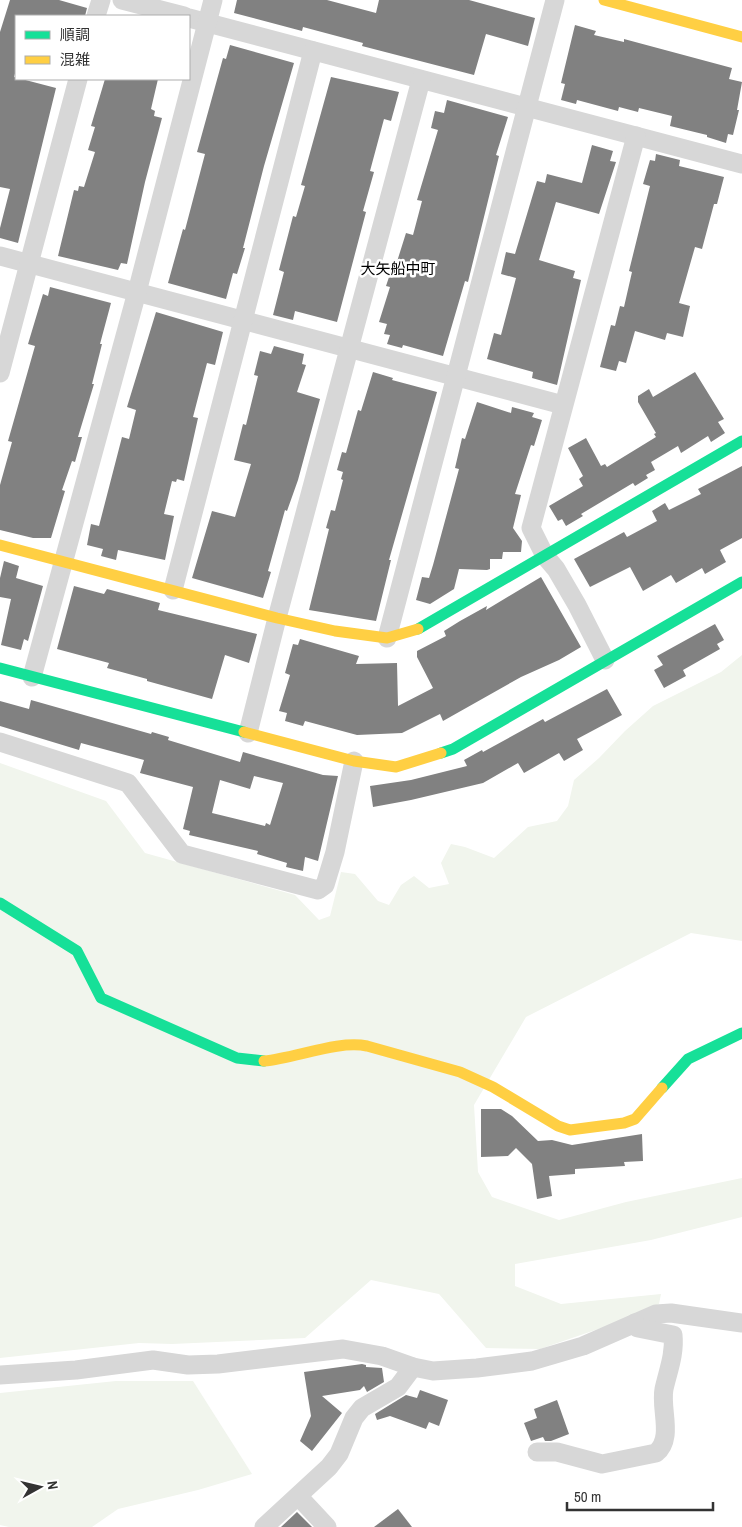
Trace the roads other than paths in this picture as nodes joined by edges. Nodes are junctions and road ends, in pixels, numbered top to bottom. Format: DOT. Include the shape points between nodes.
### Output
graph roads {
  1 [pos="101,0"];
  2 [pos="122,0"];
  3 [pos="213,0"];
  4 [pos="555,0"];
  5 [pos="604,0"];
  6 [pos="96,15"];
  7 [pos="180,15"];
  8 [pos="198,20"];
  9 [pos="742,37"];
  10 [pos="313,51"];
  11 [pos="190,56"];
  12 [pos="78,80"];
  13 [pos="185,80"];
  14 [pos="421,80"];
  15 [pos="528,106"];
  16 [pos="636,136"];
  17 [pos="742,164"];
  18 [pos="0,256"];
  19 [pos="28,263"];
  20 [pos="137,292"];
  21 [pos="243,321"];
  22 [pos="349,349"];
  23 [pos="0,373"];
  24 [pos="456,377"];
  25 [pos="563,405"];
  26 [pos="742,441"];
  27 [pos="0,545"];
  28 [pos="545,556"];
  29 [pos="63,564"];
  30 [pos="742,582"];
  31 [pos="173,590"];
  32 [pos="277,618"];
  33 [pos="387,638"];
  34 [pos="605,660"];
  35 [pos="0,668"];
  36 [pos="32,677"];
  37 [pos="248,733"];
  38 [pos="0,742"];
  39 [pos="354,761"];
  40 [pos="0,903"];
  41 [pos="740,1035"];
  42 [pos="634,1323"];
  43 [pos="742,1323"];
  44 [pos="413,1367"];
  45 [pos="0,1375"];
  46 [pos="537,1452"];
  47 [pos="299,1496"];
  48 [pos="264,1527"];
  49 [pos="327,1527"];
  1 -- 6 [label="street"];
  2 -- 7 [label="street"];
  3 -- 8 [label="street"];
  4 -- 15 [label="street"];
  5 -- 9 [label="street"];
  8 -- 10 [label="street"];
  8 -- 11 [label="street"];
  10 -- 14 [label="street"];
  10 -- 21 [label="street"];
  12 -- 19 [label="street"];
  13 -- 20 [label="street"];
  14 -- 15 [label="street"];
  14 -- 22 [label="street"];
  15 -- 16 [label="street"];
  15 -- 24 [label="street"];
  16 -- 17 [label="street"];
  16 -- 25 [label="street"];
  18 -- 19 [label="street"];
  19 -- 20 [label="street"];
  19 -- 23 [label="street"];
  20 -- 21 [label="street"];
  20 -- 29 [label="street"];
  21 -- 22 [label="street"];
  21 -- 31 [label="street"];
  22 -- 24 [label="street"];
  22 -- 32 [label="street"];
  24 -- 25 [label="street"];
  24 -- 33 [label="street"];
  25 -- 28 [label="street" via="531,528"];
  26 -- 28 [label="street"];
  27 -- 29 [label="street"];
  28 -- 33 [label="street" via="413,632"];
  28 -- 34 [label="street" via="556,569"];
  29 -- 31 [label="street"];
  29 -- 36 [label="street"];
  30 -- 34 [label="street"];
  31 -- 32 [label="street"];
  32 -- 33 [label="street"];
  32 -- 37 [label="street"];
  34 -- 39 [label="street" via="453,749 396,767"];
  35 -- 36 [label="street"];
  36 -- 37 [label="street"];
  37 -- 39 [label="street"];
  38 -- 39 [label="street" via="128,783 182,854 318,890 325,885 335,852"];
  40 -- 41 [label="street" via="77,951 101,998 237,1058 261,1062 352,1043 367,1046 460,1072 570,1130 635,1119 688,1059"];
  42 -- 43 [label="street" via="656,1314 671,1313"];
  42 -- 44 [label="street" via="583,1346 532,1361 433,1371"];
  42 -- 46 [label="street" via="638,1328 673,1335 671,1361 663,1392 666,1418 661,1449 656,1453 602,1464 564,1454"];
  44 -- 45 [label="street" via="382,1356 342,1348 218,1364 188,1365 153,1360"];
  44 -- 47 [label="street" via="398,1387 362,1408 354,1418 339,1454"];
  47 -- 48 [label="street"];
  47 -- 49 [label="street"];
}
